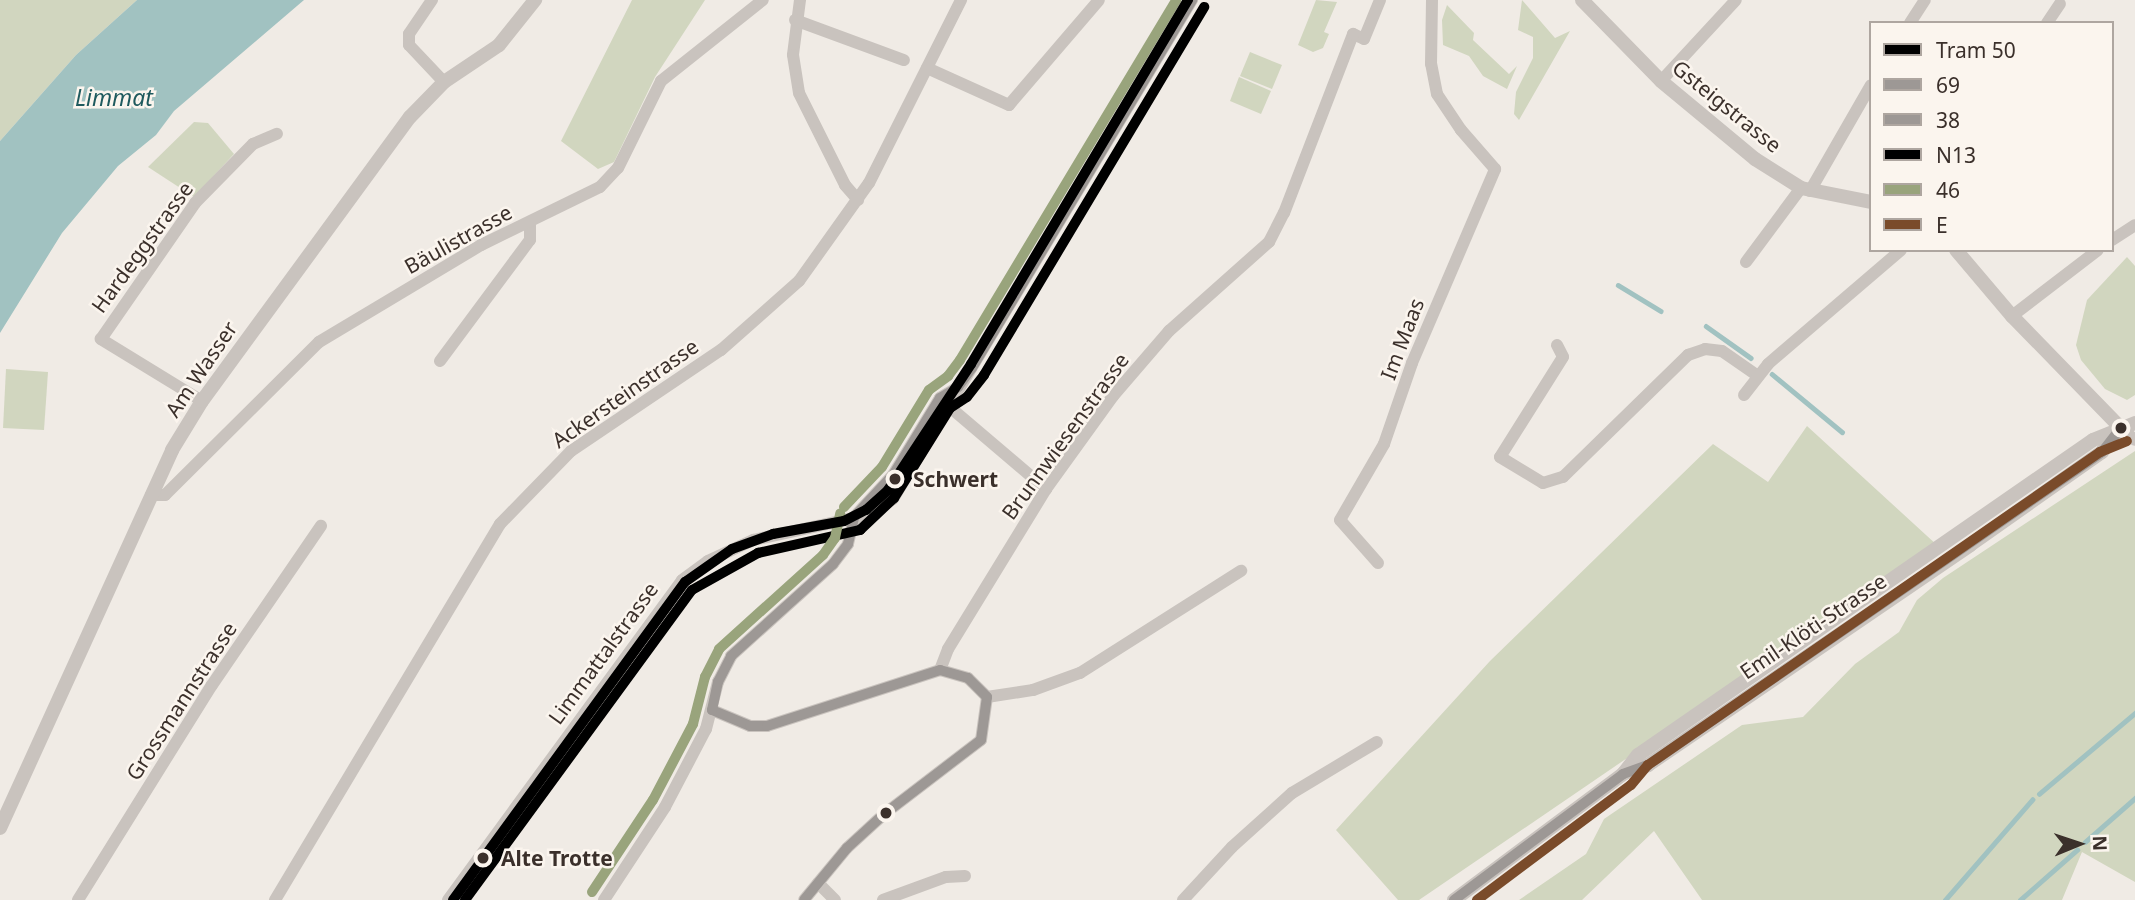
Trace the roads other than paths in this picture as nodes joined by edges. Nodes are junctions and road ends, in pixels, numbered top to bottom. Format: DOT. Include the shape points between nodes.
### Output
graph roads {
  1 [pos="432,0"];
  2 [pos="535,0"];
  3 [pos="763,0"];
  4 [pos="800,0"];
  5 [pos="961,0"];
  6 [pos="1099,0"];
  7 [pos="1192,0"];
  8 [pos="1380,0"];
  9 [pos="1432,0"];
  10 [pos="1582,0"];
  11 [pos="1736,0"];
  12 [pos="1925,0"];
  13 [pos="2060,4"];
  14 [pos="795,20"];
  15 [pos="1911,21"];
  16 [pos="2048,21"];
  17 [pos="904,60"];
  18 [pos="927,68"];
  19 [pos="1661,81"];
  20 [pos="444,82"];
  21 [pos="1869,88"];
  22 [pos="277,134"];
  23 [pos="1805,189"];
  24 [pos="858,200"];
  25 [pos="1869,202"];
  26 [pos="530,222"];
  27 [pos="2135,225"];
  28 [pos="2114,239"];
  29 [pos="1899,252"];
  30 [pos="1958,252"];
  31 [pos="2095,252"];
  32 [pos="1746,262"];
  33 [pos="2012,316"];
  34 [pos="1557,345"];
  35 [pos="440,360"];
  36 [pos="1758,376"];
  37 [pos="958,387"];
  38 [pos="1744,396"];
  39 [pos="940,398"];
  40 [pos="202,401"];
  41 [pos="950,407"];
  42 [pos="2135,414"];
  43 [pos="2128,426"];
  44 [pos="2135,440"];
  45 [pos="1046,489"];
  46 [pos="151,495"];
  47 [pos="854,517"];
  48 [pos="321,526"];
  49 [pos="1378,564"];
  50 [pos="1241,571"];
  51 [pos="940,670"];
  52 [pos="987,697"];
  53 [pos="712,710"];
  54 [pos="1377,741"];
  55 [pos="0,828"];
  56 [pos="965,876"];
  57 [pos="818,883"];
  58 [pos="78,900"];
  59 [pos="275,900"];
  60 [pos="448,900"];
  61 [pos="604,900"];
  62 [pos="804,900"];
  63 [pos="835,900"];
  64 [pos="883,900"];
  65 [pos="1183,900"];
  66 [pos="1454,900"];
  1 -- 20 [label="street" via="409,33 409,46"];
  2 -- 20 [label="street, Am Wasser" via="499,45"];
  3 -- 26 [label="street, Bäulistrasse" via="661,81 612,177"];
  4 -- 14 [label="street"];
  5 -- 18 [label="street, Ackersteinstrasse"];
  6 -- 18 [label="street" via="1009,105"];
  7 -- 37 [label="street, Limmattalstrasse"];
  8 -- 45 [label="street, Brunnwiesenstrasse" via="1364,39 1353,34 1269,242 1195,306 1146,358"];
  9 -- 49 [label="street, Im Maas" via="1431,64 1437,94 1495,169 1412,363 1384,444 1340,520"];
  10 -- 19 [label="street, Gsteigstrasse"];
  11 -- 19 [label="street"];
  12 -- 15 [label="street"];
  13 -- 16 [label="street"];
  14 -- 17 [label="street"];
  14 -- 24 [label="street" via="799,93 845,185"];
  18 -- 24 [label="street, Ackersteinstrasse"];
  19 -- 23 [label="street, Gsteigstrasse" via="1755,159"];
  20 -- 40 [label="street, Am Wasser" via="392,139"];
  21 -- 23 [label="street"];
  22 -- 40 [label="street, Hardeggstrasse" via="253,144 195,204 101,339"];
  23 -- 25 [label="street, Gsteigstrasse"];
  23 -- 32 [label="street"];
  24 -- 59 [label="street, Ackersteinstrasse" via="821,255 772,308 721,351 571,450 500,524"];
  26 -- 35 [label="street" via="530,240"];
  26 -- 46 [label="street, Bäulistrasse" via="481,245 319,342 165,495"];
  27 -- 28 [label="street"];
  29 -- 36 [label="street"];
  30 -- 33 [label="street"];
  31 -- 33 [label="street"];
  33 -- 43 [label="street"];
  34 -- 36 [label="street" via="1563,357 1500,457 1543,483 1563,477 1689,355 1705,349 1722,351"];
  36 -- 38 [label="street"];
  37 -- 39 [label="street, Limmattalstrasse"];
  37 -- 41 [label="street, Limmattalstrasse"];
  39 -- 41 [label="street"];
  39 -- 47 [label="street, Limmattalstrasse" via="893,475"];
  40 -- 46 [label="street, Am Wasser"];
  41 -- 45 [label="street"];
  41 -- 47 [label="street, Limmattalstrasse" via="893,499 882,510"];
  42 -- 43 [label="street, Emil-Klöti-Strasse"];
  43 -- 44 [label="street"];
  43 -- 66 [label="street, Emil-Klöti-Strasse" via="2093,440 1638,755 1623,774"];
  45 -- 51 [label="street, Brunnwiesenstrasse" via="964,621"];
  46 -- 55 [label="street, Am Wasser"];
  47 -- 53 [label="street" via="848,544 833,564 730,656"];
  47 -- 60 [label="street, Limmattalstrasse" via="753,540 708,561 682,580"];
  48 -- 58 [label="street, Grossmannstrasse" via="212,685"];
  50 -- 52 [label="street" via="1080,673 1033,690"];
  51 -- 52 [label="street" via="968,678"];
  51 -- 53 [label="street" via="767,726 750,726"];
  52 -- 57 [label="street" via="981,740 883,815"];
  53 -- 61 [label="street" via="665,807"];
  54 -- 65 [label="street" via="1292,793"];
  56 -- 64 [label="street" via="946,877"];
  57 -- 62 [label="street"];
  57 -- 63 [label="street"];
}
